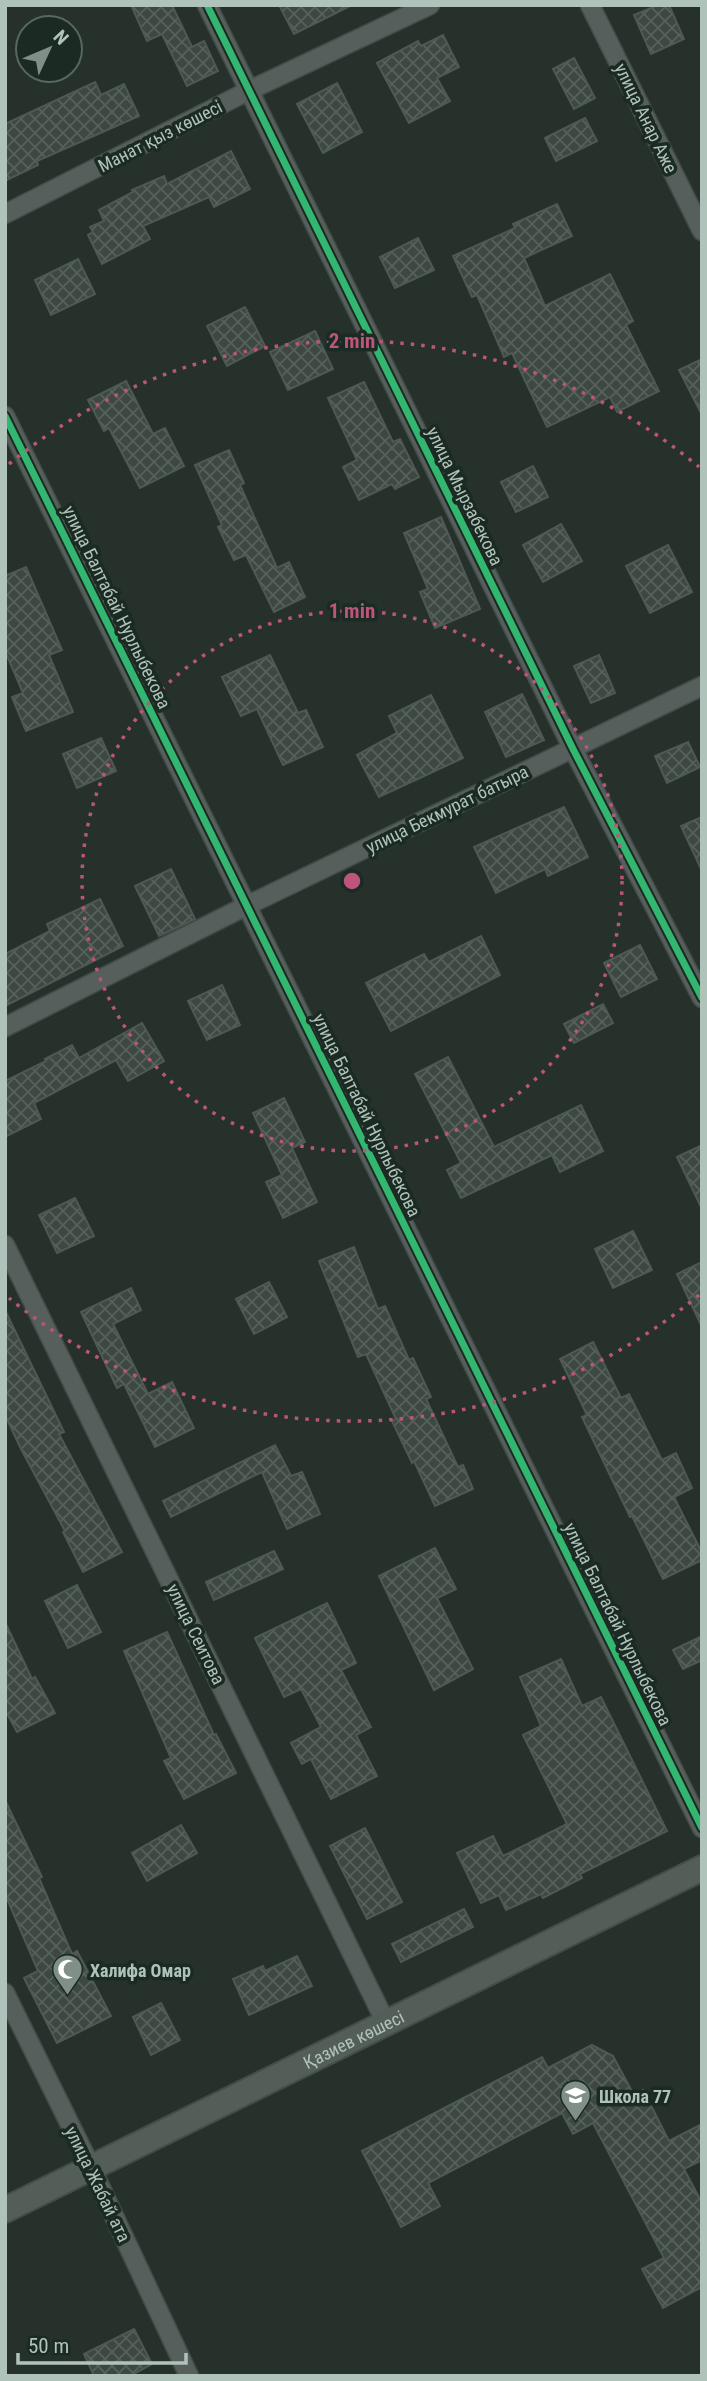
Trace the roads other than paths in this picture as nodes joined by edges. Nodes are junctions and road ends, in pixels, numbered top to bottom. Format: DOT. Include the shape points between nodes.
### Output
graph roads {
  1 [pos="207,5"];
  2 [pos="430,5"];
  3 [pos="590,5"];
  4 [pos="248,91"];
  5 [pos="5,214"];
  6 [pos="702,231"];
  7 [pos="5,416"];
  8 [pos="702,687"];
  9 [pos="573,749"];
  10 [pos="246,906"];
  11 [pos="702,998"];
  12 [pos="5,1027"];
  13 [pos="5,1245"];
  14 [pos="702,1828"];
  15 [pos="702,1868"];
  16 [pos="5,1993"];
  17 [pos="386,2023"];
  18 [pos="91,2167"];
  19 [pos="5,2210"];
  20 [pos="189,2376"];
  1 -- 4 [label="street, улица Мырзабекова"];
  2 -- 4 [label="street, Манат қыз көшесі"];
  3 -- 6 [label="street, улица Анар Аже"];
  4 -- 5 [label="street, Манат қыз көшесі"];
  4 -- 9 [label="street, улица Мырзабекова"];
  7 -- 10 [label="street, улица Балтабай Нурлыбекова"];
  8 -- 9 [label="street, улица Бекмурат батыра"];
  9 -- 10 [label="street, улица Бекмурат батыра"];
  9 -- 11 [label="street, улица Мырзабекова"];
  10 -- 12 [label="street, улица Бекмурат батыра"];
  10 -- 14 [label="street, улица Балтабай Нурлыбекова"];
  13 -- 17 [label="street, улица Сеитова"];
  15 -- 17 [label="street, Қазиев көшесі"];
  16 -- 18 [label="street, улица Жабай ата"];
  17 -- 18 [label="street, Қазиев көшесі"];
  18 -- 19 [label="street, Қазиев көшесі"];
  18 -- 20 [label="street, улица Жабай ата"];
}
